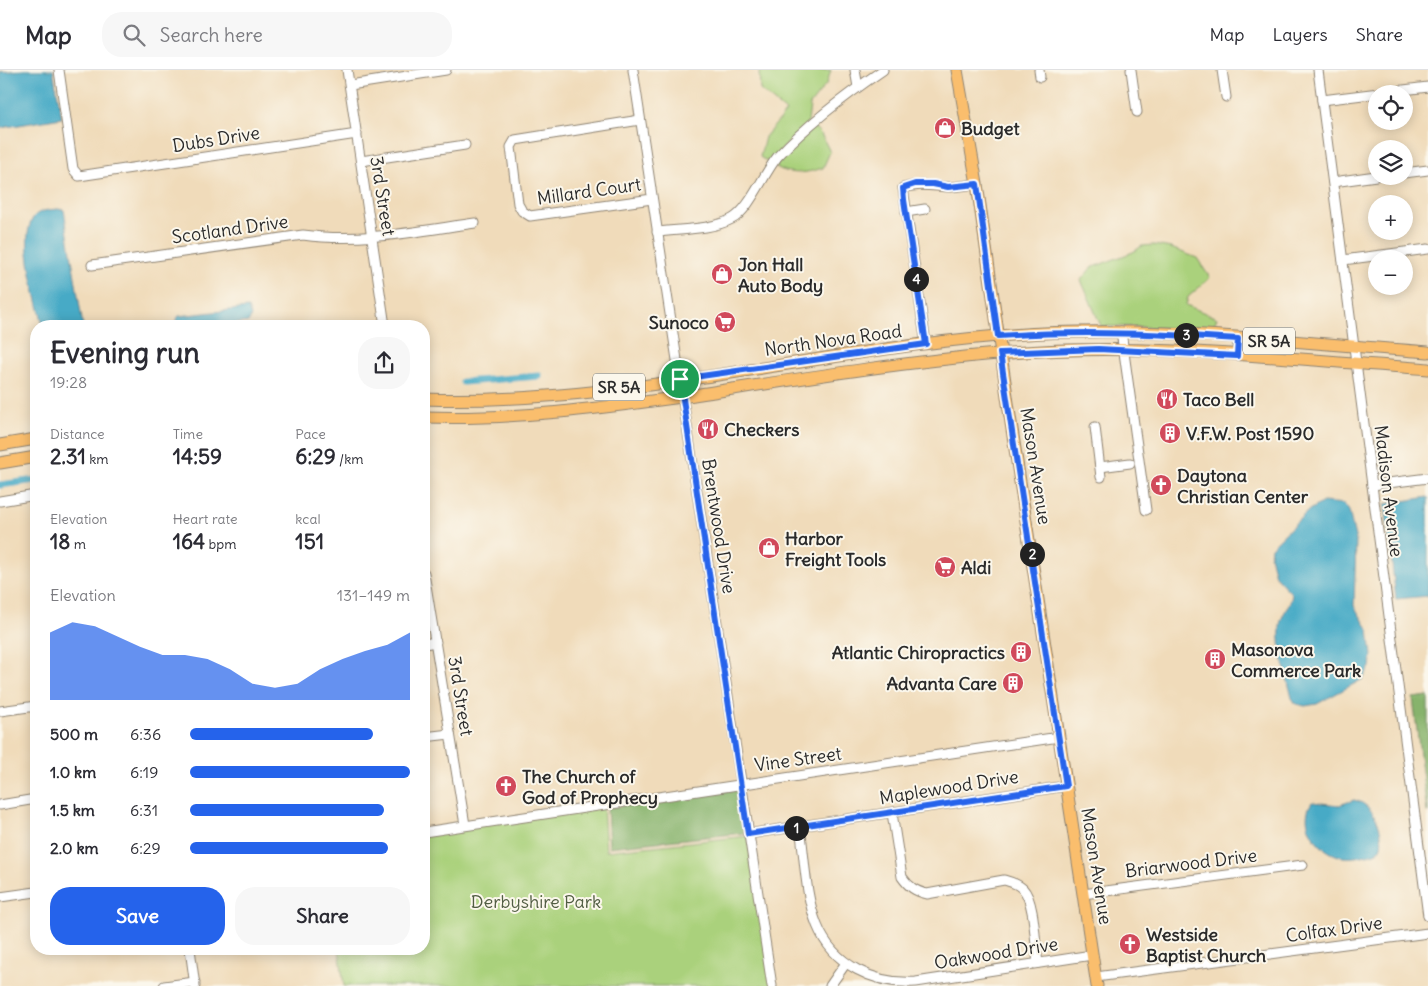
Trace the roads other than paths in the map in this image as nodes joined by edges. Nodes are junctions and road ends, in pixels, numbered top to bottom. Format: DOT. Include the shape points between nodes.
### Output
graph roads {
  1 [pos="59,70"];
  2 [pos="347,70"];
  3 [pos="446,70"];
  4 [pos="633,70"];
  5 [pos="855,70"];
  6 [pos="883,70"];
  7 [pos="957,70"];
  8 [pos="1131,70"];
  9 [pos="1222,70"];
  10 [pos="1318,70"];
  11 [pos="350,85"];
  12 [pos="858,87"];
  13 [pos="1428,87"];
  14 [pos="1226,97"];
  15 [pos="1322,100"];
  16 [pos="1137,112"];
  17 [pos="640,120"];
  18 [pos="357,134"];
  19 [pos="466,145"];
  20 [pos="361,161"];
  21 [pos="1428,170"];
  22 [pos="1413,172"];
  23 [pos="1368,177"];
  24 [pos="1333,182"];
  25 [pos="977,184"];
  26 [pos="652,198"];
  27 [pos="925,209"];
  28 [pos="906,212"];
  29 [pos="475,223"];
  30 [pos="657,232"];
  31 [pos="373,237"];
  32 [pos="1428,249"];
  33 [pos="1343,260"];
  34 [pos="92,265"];
  35 [pos="384,320"];
  36 [pos="1121,331"];
  37 [pos="998,336"];
  38 [pos="1238,339"];
  39 [pos="926,344"];
  40 [pos="1354,347"];
  41 [pos="1124,350"];
  42 [pos="1428,352"];
  43 [pos="1000,353"];
  44 [pos="1237,356"];
  45 [pos="812,360"];
  46 [pos="1356,364"];
  47 [pos="1428,369"];
  48 [pos="680,379"];
  49 [pos="783,382"];
  50 [pos="683,396"];
  51 [pos="430,399"];
  52 [pos="430,417"];
  53 [pos="1095,427"];
  54 [pos="30,440"];
  55 [pos="0,445"];
  56 [pos="30,458"];
  57 [pos="0,462"];
  58 [pos="1130,463"];
  59 [pos="1100,467"];
  60 [pos="1101,478"];
  61 [pos="1428,478"];
  62 [pos="1372,485"];
  63 [pos="30,496"];
  64 [pos="0,501"];
  65 [pos="1146,510"];
  66 [pos="430,608"];
  67 [pos="436,642"];
  68 [pos="430,643"];
  69 [pos="30,707"];
  70 [pos="0,711"];
  71 [pos="450,734"];
  72 [pos="430,736"];
  73 [pos="1059,737"];
  74 [pos="741,784"];
  75 [pos="1066,786"];
  76 [pos="30,800"];
  77 [pos="0,805"];
  78 [pos="892,813"];
  79 [pos="465,825"];
  80 [pos="800,827"];
  81 [pos="430,831"];
  82 [pos="748,834"];
  83 [pos="1303,865"];
  84 [pos="30,893"];
  85 [pos="1083,894"];
  86 [pos="0,897"];
  87 [pos="1428,916"];
  88 [pos="1428,933"];
  89 [pos="191,955"];
  90 [pos="1092,955"];
  91 [pos="846,963"];
  92 [pos="1038,963"];
  93 [pos="1096,982"];
  94 [pos="195,984"];
  95 [pos="164,986"];
  96 [pos="772,986"];
  97 [pos="830,986"];
  1 -- 18 [label="street, Dubs Drive" via="72,169 80,176"];
  2 -- 11 [label="street, 3rd Street"];
  3 -- 11 [label="street"];
  4 -- 17 [label="street, Brentwood Drive"];
  5 -- 12 [label="street"];
  6 -- 12 [label="street"];
  7 -- 25 [label="main road, Mason Avenue"];
  8 -- 16 [label="street"];
  9 -- 14 [label="street"];
  10 -- 15 [label="street, Madison Avenue"];
  11 -- 18 [label="street, 3rd Street"];
  12 -- 30 [label="street" via="821,115 778,156 734,218 717,225"];
  13 -- 15 [label="street"];
  15 -- 24 [label="street, Madison Avenue"];
  17 -- 26 [label="street, Brentwood Drive"];
  17 -- 26 [label="street, Millard Court" via="515,140 511,147 518,204 530,216"];
  18 -- 20 [label="street, 3rd Street"];
  19 -- 20 [label="street"];
  20 -- 31 [label="street, 3rd Street"];
  21 -- 22 [label="street"];
  23 -- 24 [label="street"];
  24 -- 33 [label="street, Madison Avenue"];
  25 -- 28 [label="street" via="948,187 915,184 903,188"];
  25 -- 37 [label="main road, Mason Avenue"];
  26 -- 30 [label="street, Brentwood Drive"];
  27 -- 28 [label="street"];
  28 -- 39 [label="street"];
  29 -- 31 [label="street, Scotland Drive"];
  30 -- 48 [label="street, Brentwood Drive"];
  31 -- 34 [label="street, Scotland Drive" via="303,235"];
  31 -- 35 [label="street, 3rd Street"];
  32 -- 33 [label="street"];
  33 -- 40 [label="street, Madison Avenue"];
  36 -- 37 [label="main road, North Nova Road / SR 5A"];
  36 -- 38 [label="main road, North Nova Road / SR 5A"];
  36 -- 41 [label="street"];
  37 -- 39 [label="main road, North Nova Road / SR 5A"];
  37 -- 43 [label="main road, Mason Avenue"];
  38 -- 40 [label="main road, North Nova Road / SR 5A"];
  38 -- 44 [label="street"];
  39 -- 45 [label="main road, North Nova Road / SR 5A"];
  40 -- 42 [label="main road, North Nova Road / SR 5A"];
  40 -- 46 [label="street, Madison Avenue"];
  41 -- 43 [label="main road, North Nova Road / SR 5A"];
  41 -- 44 [label="main road, North Nova Road / SR 5A"];
  41 -- 65 [label="street"];
  43 -- 49 [label="main road, North Nova Road / SR 5A"];
  43 -- 73 [label="main road, Mason Avenue"];
  44 -- 46 [label="main road, North Nova Road / SR 5A"];
  45 -- 48 [label="main road, North Nova Road / SR 5A"];
  45 -- 49 [label="main road" via="790,373"];
  46 -- 47 [label="main road, North Nova Road / SR 5A"];
  46 -- 62 [label="street, Madison Avenue"];
  48 -- 50 [label="street, Brentwood Drive"];
  48 -- 51 [label="main road, North Nova Road / SR 5A" via="541,397"];
  49 -- 50 [label="main road, North Nova Road / SR 5A"];
  50 -- 52 [label="main road, North Nova Road / SR 5A" via="547,414"];
  50 -- 74 [label="street, Brentwood Drive"];
  53 -- 59 [label="street"];
  54 -- 55 [label="main road"];
  56 -- 57 [label="main road"];
  58 -- 59 [label="street"];
  59 -- 60 [label="street"];
  61 -- 62 [label="street"];
  62 -- 87 [label="street, Madison Avenue"];
  63 -- 64 [label="street"];
  66 -- 67 [label="street, 3rd Street"];
  67 -- 68 [label="street"];
  67 -- 71 [label="street, 3rd Street"];
  69 -- 70 [label="street"];
  71 -- 72 [label="street"];
  71 -- 79 [label="street, 3rd Street"];
  73 -- 74 [label="street, Vine Street"];
  73 -- 75 [label="main road, Mason Avenue"];
  74 -- 79 [label="street, Vine Street"];
  74 -- 82 [label="street, Brentwood Drive"];
  75 -- 78 [label="street, Maplewood Drive"];
  75 -- 85 [label="main road, Mason Avenue"];
  76 -- 77 [label="street"];
  78 -- 80 [label="street, Maplewood Drive"];
  78 -- 92 [label="street" via="902,877 916,891 927,894 1004,880 1024,890 1031,912"];
  79 -- 81 [label="street, Vine Street"];
  80 -- 82 [label="street, Maplewood Drive"];
  80 -- 91 [label="street, Oakwood Drive" via="817,925"];
  82 -- 96 [label="street, Brentwood Drive"];
  83 -- 85 [label="street, Briarwood Drive"];
  84 -- 86 [label="street"];
  85 -- 90 [label="main road, Mason Avenue"];
  88 -- 93 [label="street, Colfax Drive"];
  89 -- 94 [label="street"];
  90 -- 92 [label="street, Oakwood Drive"];
  90 -- 93 [label="main road, Mason Avenue"];
  91 -- 92 [label="street, Oakwood Drive" via="872,977 901,983"];
  91 -- 97 [label="street"];
  94 -- 95 [label="street"];
}
